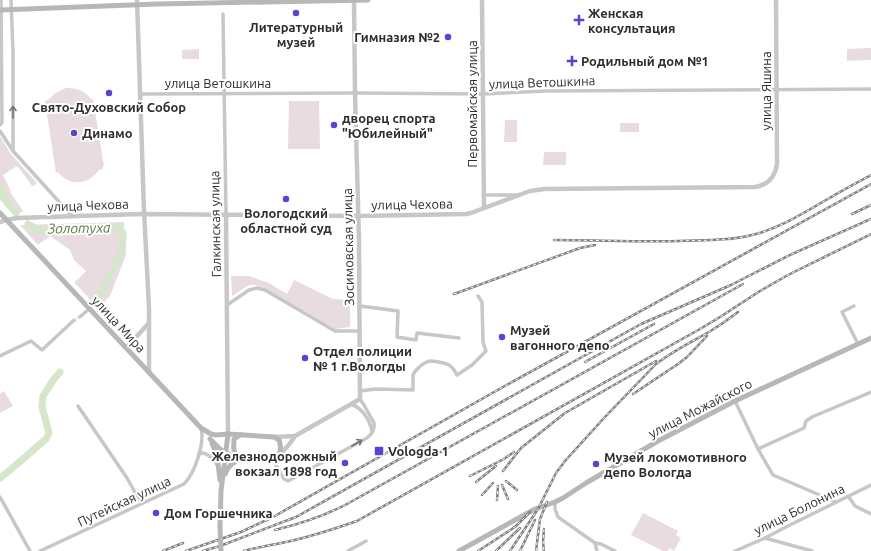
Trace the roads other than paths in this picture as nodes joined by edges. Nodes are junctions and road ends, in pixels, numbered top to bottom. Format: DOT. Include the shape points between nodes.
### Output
graph roads {
  1 [pos="1,0"];
  2 [pos="11,0"];
  3 [pos="354,0"];
  4 [pos="368,0"];
  5 [pos="482,0"];
  6 [pos="776,0"];
  7 [pos="222,1"];
  8 [pos="137,2"];
  9 [pos="12,9"];
  10 [pos="1,10"];
  11 [pos="222,14"];
  12 [pos="871,89"];
  13 [pos="777,90"];
  14 [pos="355,92"];
  15 [pos="141,94"];
  16 [pos="224,94"];
  17 [pos="483,94"];
  18 [pos="0,125"];
  19 [pos="0,131"];
  20 [pos="13,151"];
  21 [pos="770,180"];
  22 [pos="483,195"];
  23 [pos="518,195"];
  24 [pos="484,208"];
  25 [pos="0,214"];
  26 [pos="145,214"];
  27 [pos="226,214"];
  28 [pos="358,216"];
  29 [pos="72,217"];
  30 [pos="6,220"];
  31 [pos="0,222"];
  32 [pos="478,296"];
  33 [pos="227,304"];
  34 [pos="360,306"];
  35 [pos="854,306"];
  36 [pos="89,309"];
  37 [pos="81,316"];
  38 [pos="73,322"];
  39 [pos="149,323"];
  40 [pos="360,331"];
  41 [pos="459,338"];
  42 [pos="871,338"];
  43 [pos="858,344"];
  44 [pos="126,348"];
  45 [pos="0,356"];
  46 [pos="150,373"];
  47 [pos="360,390"];
  48 [pos="871,392"];
  49 [pos="360,399"];
  50 [pos="735,401"];
  51 [pos="351,404"];
  52 [pos="78,406"];
  53 [pos="201,428"];
  54 [pos="206,432"];
  55 [pos="372,432"];
  56 [pos="228,434"];
  57 [pos="240,435"];
  58 [pos="295,436"];
  59 [pos="274,437"];
  60 [pos="210,439"];
  61 [pos="758,449"];
  62 [pos="225,453"];
  63 [pos="199,454"];
  64 [pos="279,456"];
  65 [pos="238,457"];
  66 [pos="246,458"];
  67 [pos="272,460"];
  68 [pos="219,467"];
  69 [pos="871,485"];
  70 [pos="221,491"];
  71 [pos="848,496"];
  72 [pos="0,497"];
  73 [pos="555,502"];
  74 [pos="836,502"];
  75 [pos="141,503"];
  76 [pos="871,514"];
  77 [pos="765,538"];
  78 [pos="366,541"];
  79 [pos="595,543"];
  80 [pos="30,551"];
  81 [pos="40,551"];
  82 [pos="221,551"];
  83 [pos="348,551"];
  84 [pos="460,551"];
  85 [pos="596,551"];
  86 [pos="615,551"];
  87 [pos="736,551"];
  88 [pos="812,551"];
  1 -- 10 [label="street"];
  2 -- 9 [label="street"];
  3 -- 4 [label="main road"];
  3 -- 7 [label="main road"];
  3 -- 14 [label="street, Зосимовская улица"];
  5 -- 17 [label="street, Первомайская улица"];
  6 -- 13 [label="street, улица Яшина"];
  7 -- 8 [label="main road"];
  8 -- 9 [label="main road"];
  8 -- 15 [label="street"];
  9 -- 10 [label="main road"];
  20 -- 9 [label="street, one-way"];
  10 -- 18 [label="street"];
  11 -- 16 [label="street, Галкинская улица"];
  12 -- 13 [label="street, улица Ветошкина"];
  13 -- 17 [label="street, улица Ветошкина" via="546,91"];
  13 -- 21 [label="street, улица Яшина" via="778,164"];
  14 -- 16 [label="street, улица Ветошкина"];
  14 -- 17 [label="street, улица Ветошкина"];
  14 -- 28 [label="street, Зосимовская улица"];
  15 -- 16 [label="street, улица Ветошкина"];
  15 -- 26 [label="street"];
  16 -- 27 [label="street, Галкинская улица"];
  17 -- 22 [label="street, Первомайская улица"];
  19 -- 20 [label="street"];
  20 -- 29 [label="street"];
  21 -- 23 [label="street, улица Чехова" via="755,187 544,189"];
  22 -- 23 [label="street"];
  22 -- 24 [label="street, Первомайская улица"];
  23 -- 24 [label="street, улица Чехова"];
  24 -- 28 [label="street, улица Чехова" via="466,214"];
  25 -- 30 [label="main road, улица Мира"];
  26 -- 27 [label="street, улица Чехова"];
  26 -- 29 [label="street, улица Чехова"];
  26 -- 39 [label="street"];
  27 -- 28 [label="street, улица Чехова"];
  27 -- 33 [label="street, Галкинская улица"];
  28 -- 34 [label="street, Зосимовская улица"];
  29 -- 30 [label="street, улица Чехова"];
  30 -- 31 [label="street, улица Чехова"];
  30 -- 36 [label="main road, улица Мира"];
  32 -- 47 [label="street" via="482,302 483,342 486,351 472,366 457,375 448,364 428,361 414,373 413,390"];
  33 -- 40 [label="street" via="256,288 335,331"];
  33 -- 56 [label="street, Галкинская улица"];
  34 -- 40 [label="street, Зосимовская улица"];
  34 -- 41 [label="street" via="398,311 397,337 416,340 417,333"];
  35 -- 43 [label="street" via="842,312"];
  36 -- 37 [label="street"];
  36 -- 44 [label="main road, улица Мира"];
  38 -- 45 [label="street" via="42,350 31,341"];
  39 -- 44 [label="street"];
  39 -- 46 [label="street"];
  40 -- 47 [label="street, Зосимовская улица"];
  42 -- 43 [label="main road, улица Можайского"];
  43 -- 50 [label="main road, улица Можайского"];
  44 -- 46 [label="main road, улица Мира"];
  46 -- 53 [label="main road, улица Мира"];
  47 -- 49 [label="street, Зосимовская улица"];
  48 -- 61 [label="street" via="812,417 806,421 804,428"];
  49 -- 51 [label="street"];
  49 -- 55 [label="street" via="374,423"];
  50 -- 61 [label="street"];
  50 -- 73 [label="main road, улица Можайского" via="658,441"];
  51 -- 55 [label="street" via="358,407 365,416"];
  51 -- 58 [label="street"];
  52 -- 75 [label="street"];
  53 -- 54 [label="main road, улица Мира"];
  53 -- 60 [label="main road"];
  53 -- 63 [label="street, Путейская улица" via="202,442"];
  54 -- 56 [label="main road" via="216,435"];
  54 -- 62 [label="main road, улица Мира" via="224,448"];
  67 -- 55 [label="street, one-way" via="288,481 367,438"];
  56 -- 57 [label="main road"];
  56 -- 62 [label="main road"];
  57 -- 59 [label="main road"];
  57 -- 65 [label="main road" via="234,439 233,452"];
  58 -- 59 [label="street"];
  58 -- 64 [label="street"];
  59 -- 64 [label="main road" via="280,442"];
  60 -- 62 [label="main road"];
  60 -- 68 [label="main road"];
  61 -- 74 [label="street" via="773,475"];
  62 -- 65 [label="main road"];
  62 -- 70 [label="main road"];
  63 -- 68 [label="street" via="208,455"];
  63 -- 75 [label="street, Путейская улица" via="192,474 184,484"];
  64 -- 67 [label="main road"];
  65 -- 66 [label="main road"];
  66 -- 67 [label="main road"];
  66 -- 70 [label="main road" via="230,465"];
  68 -- 70 [label="main road"];
  69 -- 71 [label="street, улица Болонина"];
  70 -- 82 [label="main road, bridge"];
  71 -- 74 [label="street, улица Болонина"];
  71 -- 76 [label="street" via="855,506"];
  72 -- 80 [label="street"];
  73 -- 79 [label="street" via="558,517"];
  73 -- 84 [label="main road, улица Можайского" via="535,509"];
  74 -- 77 [label="street, улица Болонина"];
  75 -- 81 [label="street, Путейская улица"];
  77 -- 87 [label="street, улица Болонина"];
  77 -- 88 [label="street"];
  78 -- 83 [label="street"];
  79 -- 85 [label="street"];
  79 -- 86 [label="street"];
}
